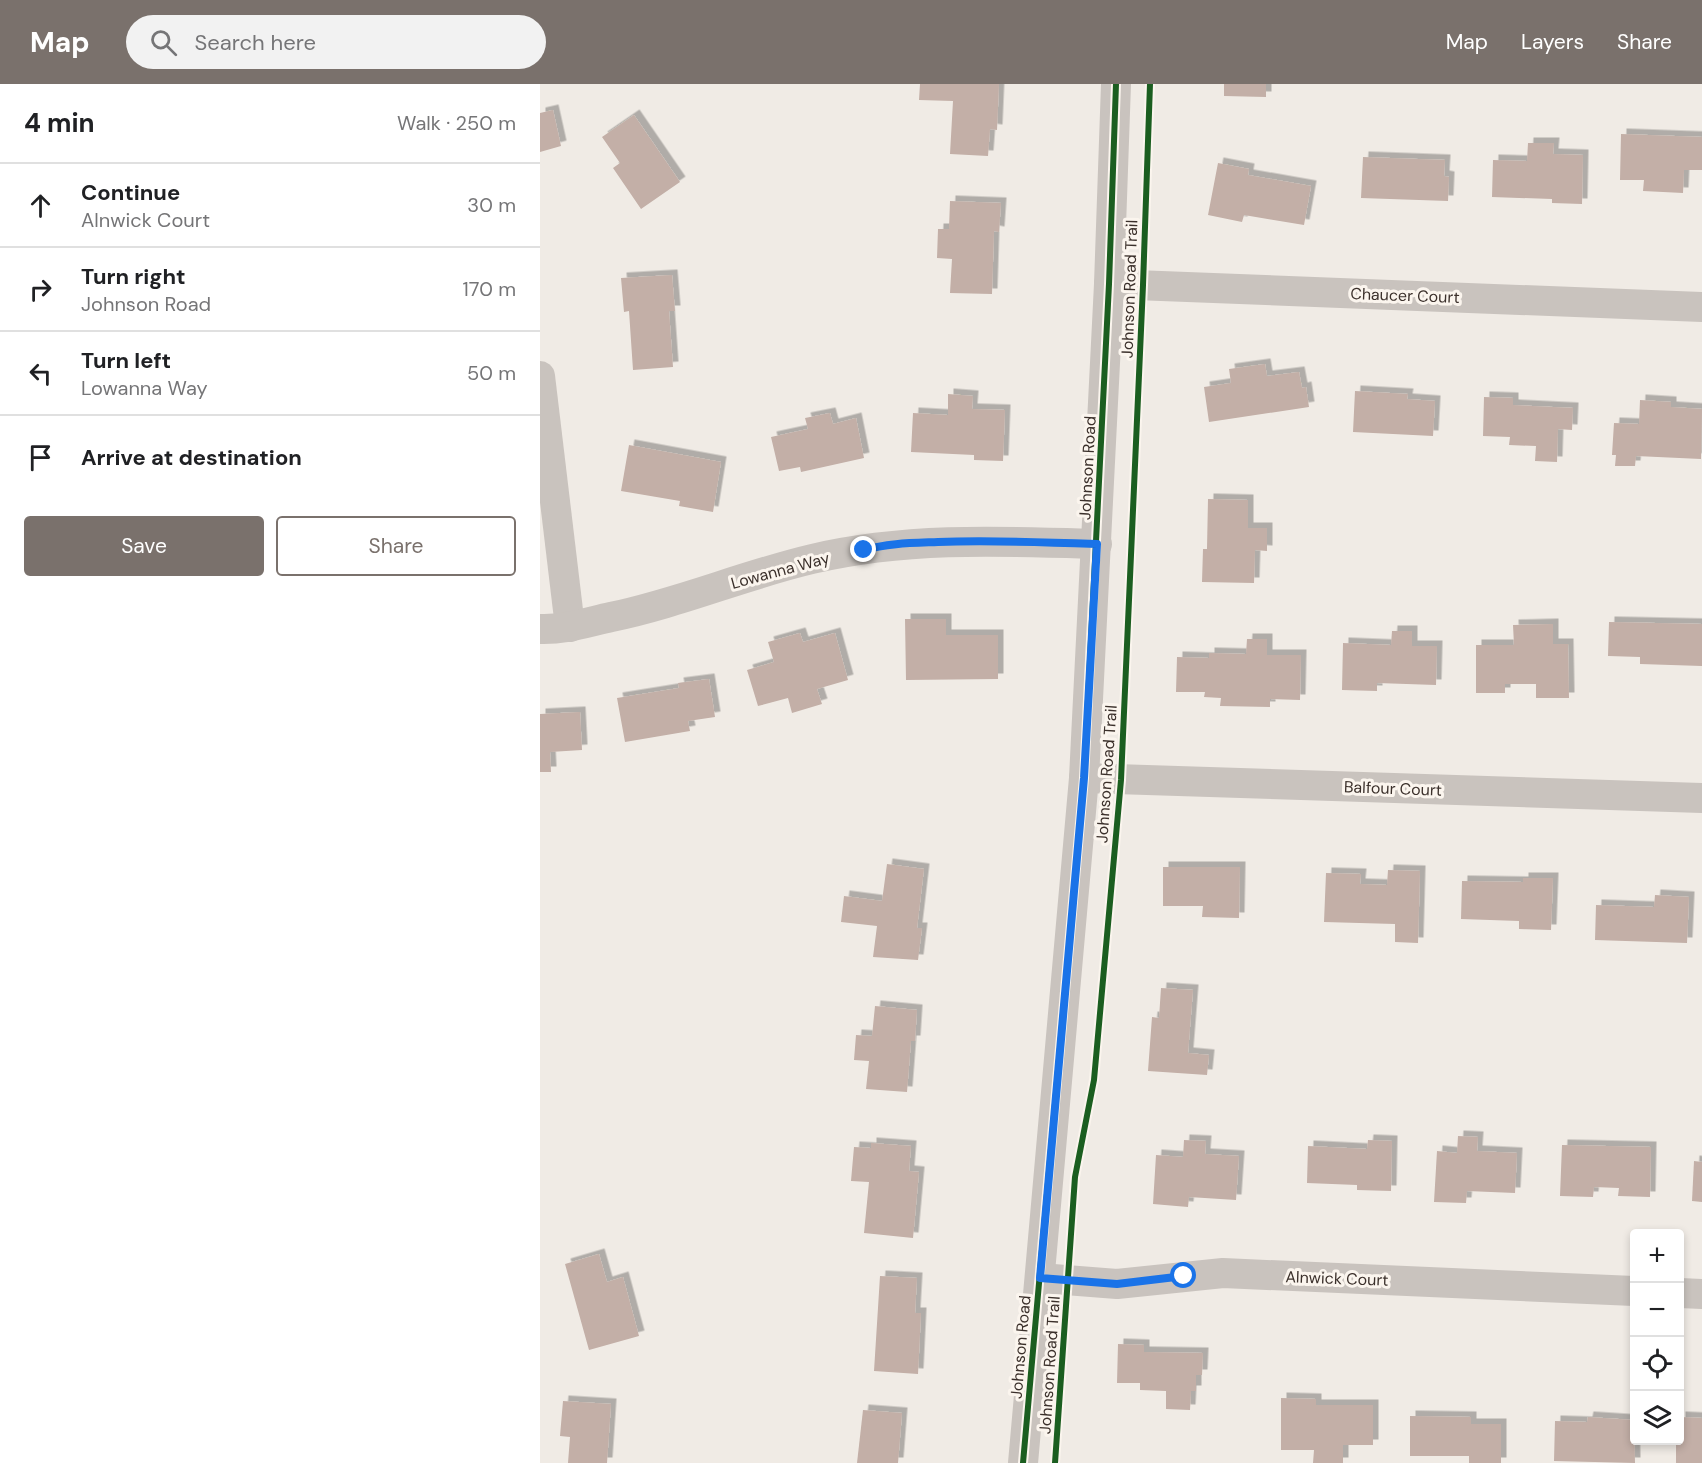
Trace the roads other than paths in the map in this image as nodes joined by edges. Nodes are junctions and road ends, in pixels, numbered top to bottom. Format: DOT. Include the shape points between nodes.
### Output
graph roads {
  1 [pos="1116,84"];
  2 [pos="1109,284"];
  3 [pos="1702,307"];
  4 [pos="540,376"];
  5 [pos="1097,544"];
  6 [pos="570,627"];
  7 [pos="540,629"];
  8 [pos="1084,778"];
  9 [pos="1702,798"];
  10 [pos="1040,1278"];
  11 [pos="1630,1291"];
  12 [pos="1684,1293"];
  13 [pos="1702,1294"];
  14 [pos="1023,1463"];
  1 -- 2 [label="street, Johnson Road"];
  2 -- 3 [label="street, Chaucer Court"];
  2 -- 5 [label="street, Johnson Road"];
  4 -- 6 [label="street"];
  5 -- 6 [label="street, Lowanna Way" via="968,540 877,547 800,562 621,616"];
  5 -- 8 [label="street, Johnson Road"];
  6 -- 7 [label="street, Lowanna Way"];
  8 -- 9 [label="street, Balfour Court"];
  8 -- 10 [label="street, Johnson Road"];
  10 -- 11 [label="street, Alnwick Court" via="1117,1284 1222,1273"];
  10 -- 14 [label="street, Johnson Road"];
  12 -- 13 [label="street"];
}
